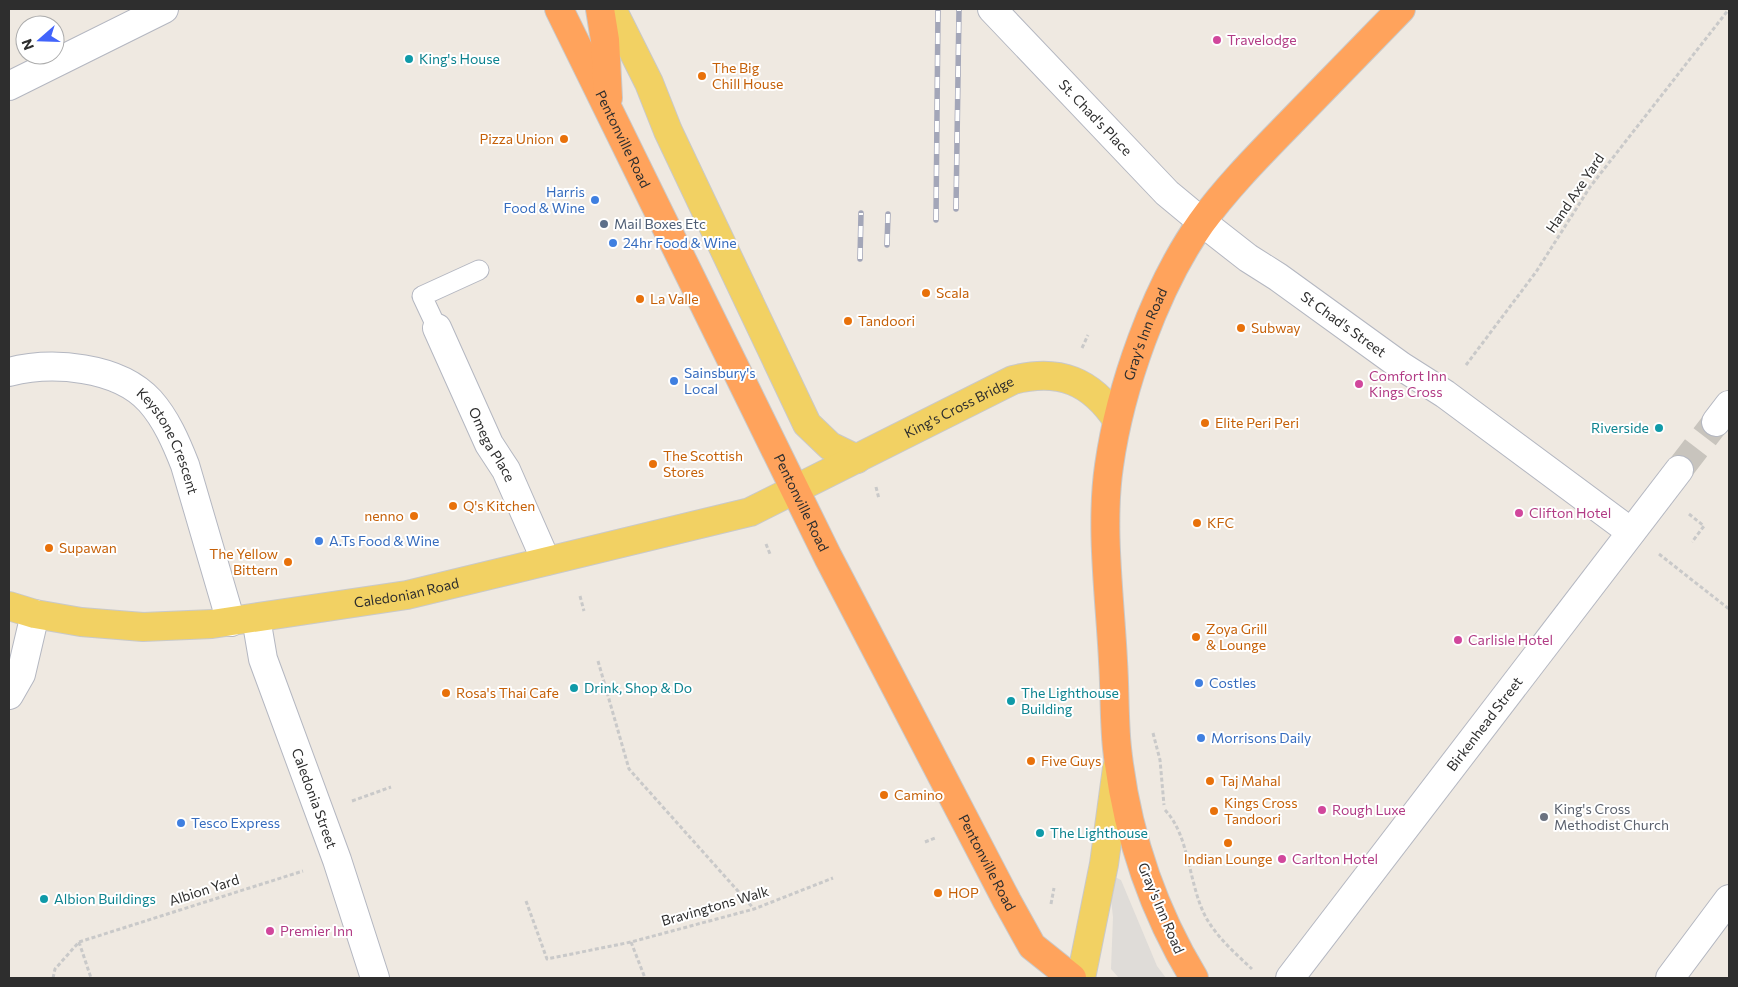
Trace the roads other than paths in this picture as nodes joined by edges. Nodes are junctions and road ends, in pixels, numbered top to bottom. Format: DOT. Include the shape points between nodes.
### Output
graph roads {
  1 [pos="164,9"];
  2 [pos="559,9"];
  3 [pos="600,9"];
  4 [pos="612,9"];
  5 [pos="992,9"];
  6 [pos="1401,9"];
  7 [pos="9,86"];
  8 [pos="608,110"];
  9 [pos="1202,222"];
  10 [pos="479,270"];
  11 [pos="437,328"];
  12 [pos="9,372"];
  13 [pos="1117,420"];
  14 [pos="857,459"];
  15 [pos="1678,470"];
  16 [pos="796,489"];
  17 [pos="1631,532"];
  18 [pos="546,561"];
  19 [pos="9,606"];
  20 [pos="35,614"];
  21 [pos="244,620"];
  22 [pos="9,695"];
  23 [pos="1117,747"];
  24 [pos="1729,899"];
  25 [pos="375,978"];
  26 [pos="1072,978"];
  27 [pos="1081,978"];
  28 [pos="1194,978"];
  29 [pos="1290,978"];
  30 [pos="1670,978"];
  1 -- 7 [label="street"];
  2 -- 8 [label="highway, Pentonville Road"];
  3 -- 8 [label="highway" via="605,40"];
  4 -- 14 [label="main road" via="807,424 830,446"];
  5 -- 9 [label="street, St. Chad's Place" via="1167,193"];
  6 -- 9 [label="highway, Gray's Inn Road" via="1255,159"];
  8 -- 16 [label="highway, Pentonville Road"];
  9 -- 13 [label="highway, Gray's Inn Road" via="1153,313"];
  9 -- 17 [label="street, St Chad's Street" via="1248,258 1445,394"];
  10 -- 11 [label="lane" via="422,296"];
  11 -- 18 [label="street, Omega Place"];
  12 -- 21 [label="street, Keystone Crescent" via="49,365 78,368 126,384 149,400 176,442"];
  13 -- 14 [label="main road, King's Cross Bridge" via="1102,400 1085,387 1054,376 1034,375 1013,380"];
  13 -- 23 [label="highway, Gray's Inn Road" via="1108,468 1106,508"];
  14 -- 16 [label="main road, King's Cross Bridge"];
  15 -- 17 [label="street, Birkenhead Street"];
  16 -- 18 [label="main road, Caledonian Road" via="750,512"];
  16 -- 26 [label="highway, Pentonville Road" via="828,557 1032,946"];
  17 -- 29 [label="street, Birkenhead Street"];
  18 -- 21 [label="main road, Caledonian Road" via="407,595"];
  19 -- 20 [label="main road, Caledonian Road"];
  20 -- 21 [label="main road, Caledonian Road" via="143,627"];
  20 -- 22 [label="street" via="21,674"];
  21 -- 25 [label="street, Caledonia Street" via="263,659 337,860"];
  23 -- 27 [label="main road, Gray's Inn Road" via="1104,864"];
  23 -- 28 [label="highway, Gray's Inn Road" via="1136,851 1164,923"];
  24 -- 30 [label="street"];
}
